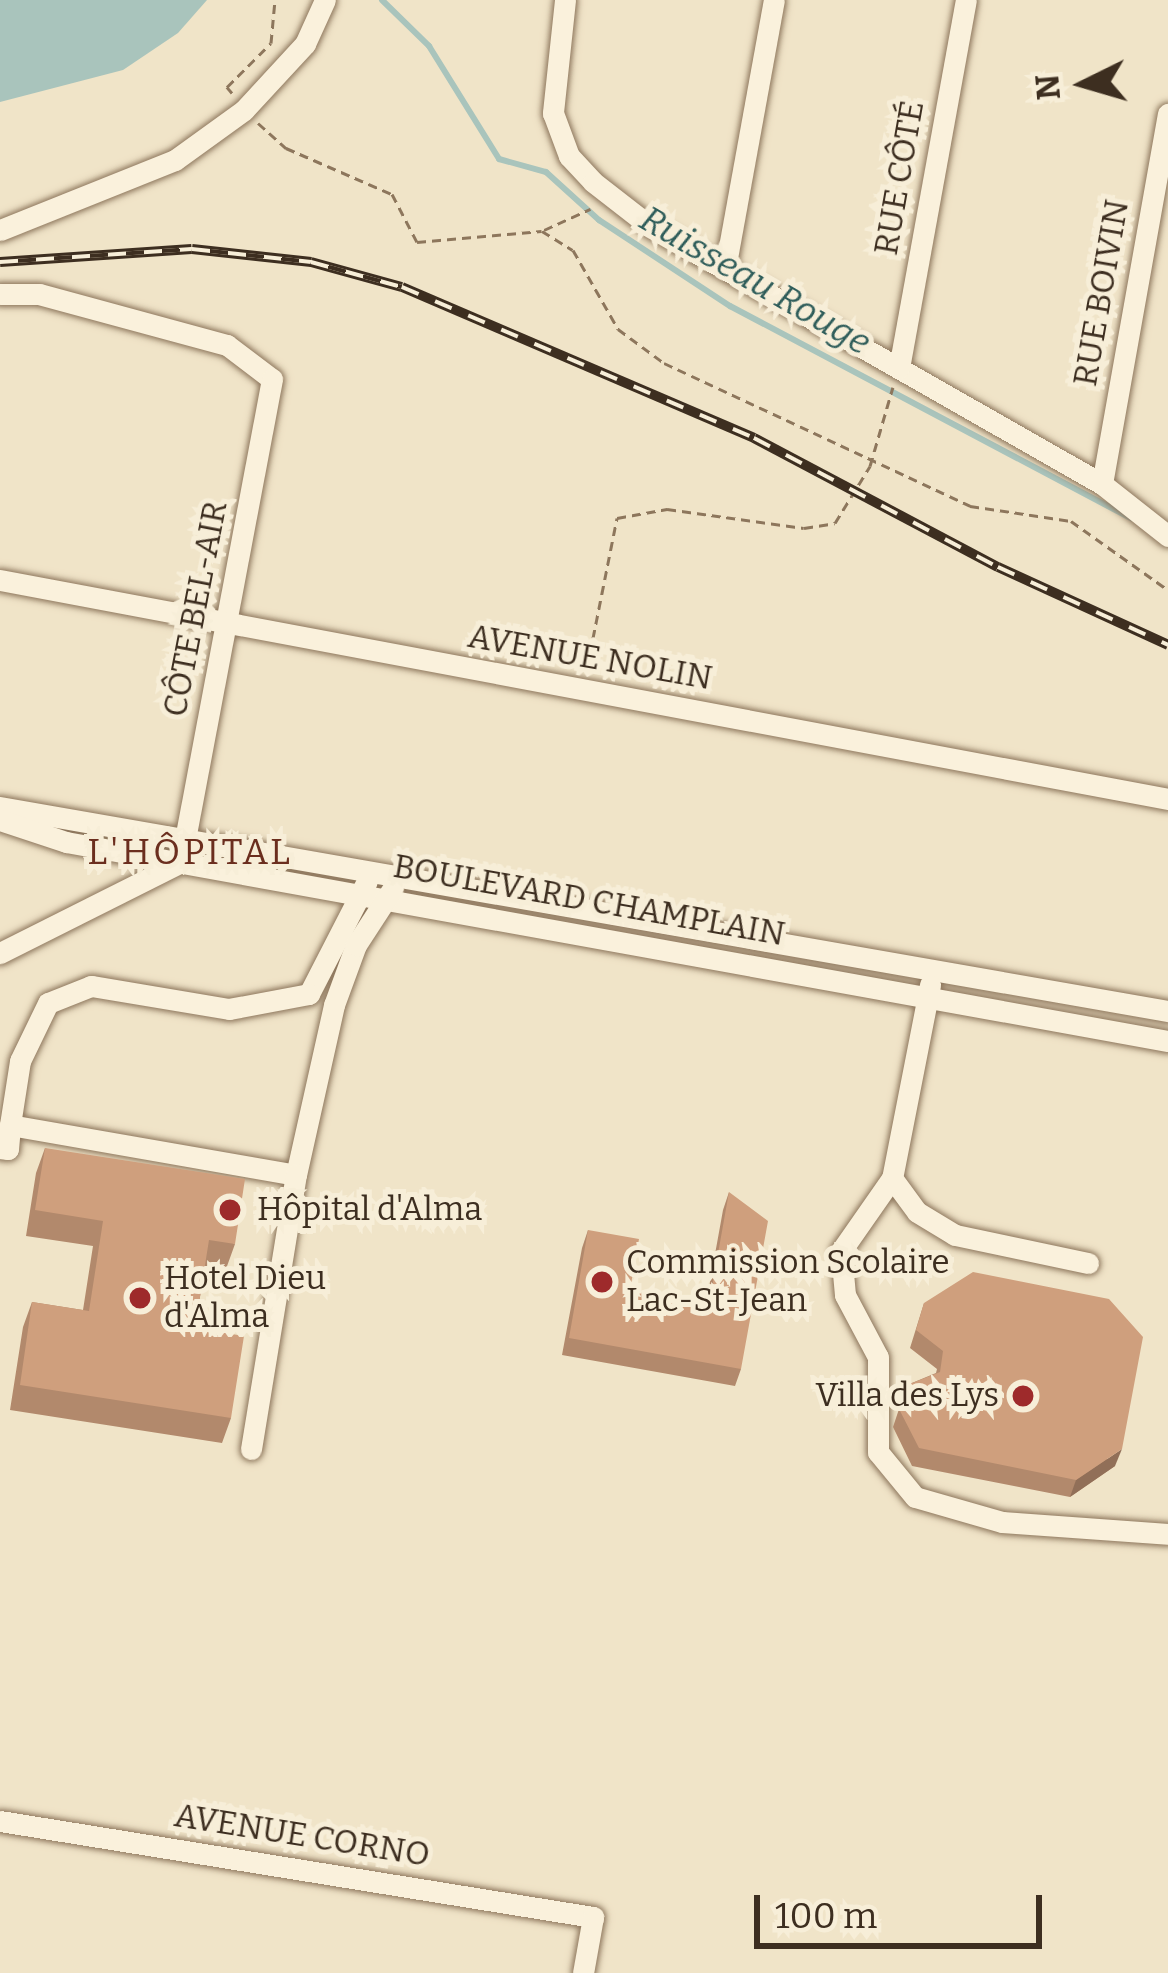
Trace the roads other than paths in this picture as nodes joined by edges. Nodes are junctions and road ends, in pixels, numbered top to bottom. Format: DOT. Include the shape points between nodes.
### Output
graph roads {
  1 [pos="326,0"];
  2 [pos="565,0"];
  3 [pos="774,0"];
  4 [pos="966,0"];
  5 [pos="1168,114"];
  6 [pos="0,230"];
  7 [pos="725,269"];
  8 [pos="0,294"];
  9 [pos="899,368"];
  10 [pos="1102,484"];
  11 [pos="1168,536"];
  12 [pos="0,580"];
  13 [pos="228,625"];
  14 [pos="1168,799"];
  15 [pos="0,807"];
  16 [pos="0,820"];
  17 [pos="186,839"];
  18 [pos="181,862"];
  19 [pos="372,870"];
  20 [pos="398,874"];
  21 [pos="362,894"];
  22 [pos="389,898"];
  23 [pos="0,953"];
  24 [pos="932,970"];
  25 [pos="928,997"];
  26 [pos="1168,1011"];
  27 [pos="1168,1041"];
  28 [pos="10,1125"];
  29 [pos="0,1148"];
  30 [pos="296,1175"];
  31 [pos="892,1178"];
  32 [pos="1088,1263"];
  33 [pos="251,1449"];
  34 [pos="1166,1534"];
  35 [pos="0,1821"];
  36 [pos="583,1973"];
  1 -- 6 [label="street" via="305,44 244,110 175,160"];
  2 -- 7 [label="street" via="553,113 569,156 614,198"];
  3 -- 7 [label="street"];
  4 -- 9 [label="street, RUE CÔTÉ"];
  5 -- 10 [label="street, RUE BOIVIN"];
  7 -- 9 [label="street"];
  8 -- 13 [label="street, CÔTE BEL-AIR" via="39,294 227,345 266,370 272,379"];
  9 -- 10 [label="street"];
  10 -- 11 [label="street"];
  12 -- 13 [label="street, AVENUE NOLIN"];
  13 -- 14 [label="street, AVENUE NOLIN"];
  13 -- 17 [label="street, CÔTE BEL-AIR"];
  15 -- 17 [label="street, BOULEVARD CHAMPLAIN"];
  16 -- 18 [label="street, BOULEVARD CHAMPLAIN" via="65,842"];
  17 -- 18 [label="street, CÔTE BEL-AIR"];
  17 -- 19 [label="street, BOULEVARD CHAMPLAIN"];
  18 -- 21 [label="street, BOULEVARD CHAMPLAIN"];
  18 -- 23 [label="street"];
  19 -- 20 [label="street, BOULEVARD CHAMPLAIN"];
  19 -- 21 [label="street"];
  20 -- 22 [label="street"];
  20 -- 24 [label="street, BOULEVARD CHAMPLAIN"];
  21 -- 22 [label="street, BOULEVARD CHAMPLAIN"];
  21 -- 28 [label="street" via="309,994 229,1009 91,986 48,1004 20,1061"];
  22 -- 25 [label="street, BOULEVARD CHAMPLAIN"];
  22 -- 30 [label="street" via="356,945 334,1005"];
  24 -- 25 [label="street"];
  24 -- 26 [label="street, BOULEVARD CHAMPLAIN"];
  25 -- 27 [label="street, BOULEVARD CHAMPLAIN"];
  25 -- 31 [label="street"];
  28 -- 29 [label="street" via="8,1150"];
  28 -- 30 [label="street"];
  30 -- 33 [label="street"];
  31 -- 32 [label="street" via="917,1212 955,1235"];
  31 -- 34 [label="street" via="842,1251 845,1295 878,1357 878,1452 914,1497 1002,1522"];
  35 -- 36 [label="street, AVENUE CORNO" via="593,1917"];
}
